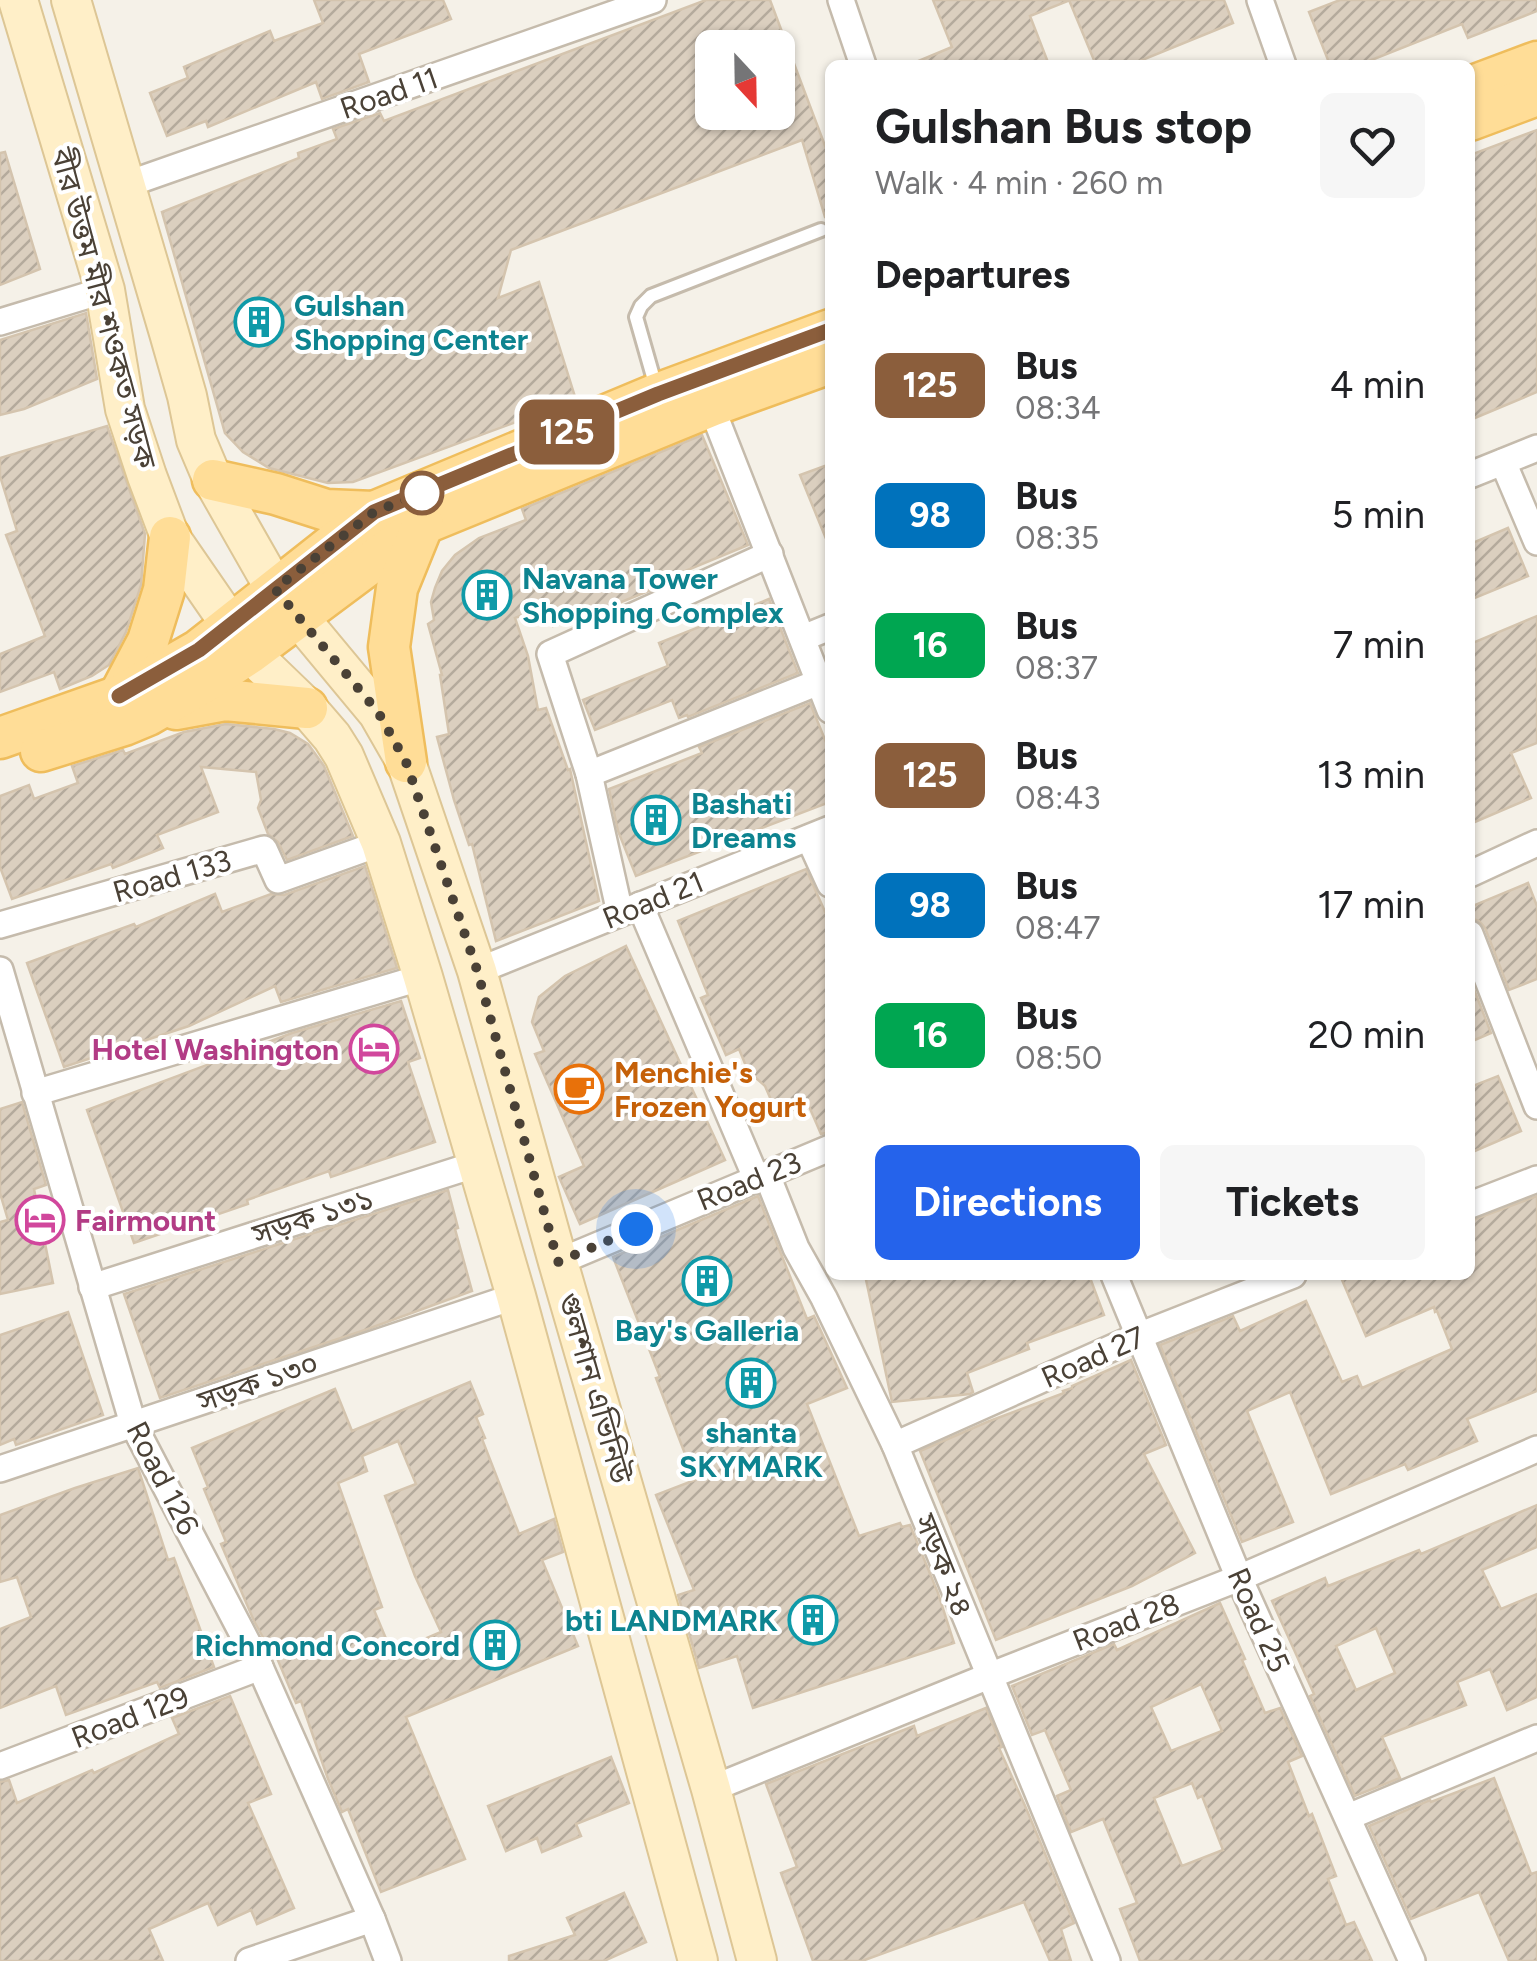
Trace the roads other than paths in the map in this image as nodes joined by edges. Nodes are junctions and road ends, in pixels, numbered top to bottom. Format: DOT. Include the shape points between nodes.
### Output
graph roads {
  1 [pos="18,0"];
  2 [pos="71,0"];
  3 [pos="653,0"];
  4 [pos="841,0"];
  5 [pos="1260,0"];
  6 [pos="861,60"];
  7 [pos="1281,60"];
  8 [pos="1537,62"];
  9 [pos="1475,85"];
  10 [pos="1537,95"];
  11 [pos="1475,118"];
  12 [pos="125,185"];
  13 [pos="821,230"];
  14 [pos="105,290"];
  15 [pos="0,322"];
  16 [pos="825,332"];
  17 [pos="825,365"];
  18 [pos="658,394"];
  19 [pos="711,406"];
  20 [pos="1537,448"];
  21 [pos="1503,462"];
  22 [pos="1475,473"];
  23 [pos="213,480"];
  24 [pos="374,512"];
  25 [pos="423,524"];
  26 [pos="170,537"];
  27 [pos="1537,542"];
  28 [pos="770,554"];
  29 [pos="286,603"];
  30 [pos="825,629"];
  31 [pos="803,638"];
  32 [pos="241,639"];
  33 [pos="819,682"];
  34 [pos="825,697"];
  35 [pos="133,706"];
  36 [pos="307,708"];
  37 [pos="0,738"];
  38 [pos="406,762"];
  39 [pos="0,765"];
  40 [pos="589,774"];
  41 [pos="819,833"];
  42 [pos="381,842"];
  43 [pos="1537,843"];
  44 [pos="825,861"];
  45 [pos="1475,872"];
  46 [pos="630,909"];
  47 [pos="0,926"];
  48 [pos="1475,947"];
  49 [pos="0,970"];
  50 [pos="477,970"];
  51 [pos="422,977"];
  52 [pos="34,1093"];
  53 [pos="1537,1106"];
  54 [pos="825,1150"];
  55 [pos="477,1164"];
  56 [pos="762,1178"];
  57 [pos="1537,1178"];
  58 [pos="1475,1203"];
  59 [pos="558,1262"];
  60 [pos="1116,1280"];
  61 [pos="1279,1280"];
  62 [pos="92,1287"];
  63 [pos="516,1296"];
  64 [pos="1141,1335"];
  65 [pos="133,1424"];
  66 [pos="896,1445"];
  67 [pos="1537,1449"];
  68 [pos="0,1469"];
  69 [pos="1239,1578"];
  70 [pos="260,1667"];
  71 [pos="989,1676"];
  72 [pos="1537,1738"];
  73 [pos="0,1766"];
  74 [pos="712,1789"];
  75 [pos="1348,1816"];
  76 [pos="372,1919"];
  77 [pos="249,1961"];
  78 [pos="388,1961"];
  79 [pos="698,1961"];
  80 [pos="757,1961"];
  81 [pos="1107,1961"];
  82 [pos="1412,1961"];
  1 -- 14 [label="main road, বীর উত্তম মীর শওকত সড়ক"];
  2 -- 12 [label="main road, বীর উত্তম মীর শওকত সড়ক"];
  3 -- 12 [label="street, Road 11"];
  4 -- 6 [label="street"];
  5 -- 7 [label="street"];
  8 -- 9 [label="main road"];
  10 -- 11 [label="main road"];
  12 -- 23 [label="main road, বীর উত্তম মীর শওকত সড়ক"];
  13 -- 18 [label="lane" via="650,296 636,317"];
  14 -- 15 [label="street"];
  14 -- 26 [label="main road, বীর উত্তম মীর শওকত সড়ক" via="125,409"];
  16 -- 18 [label="main road"];
  17 -- 19 [label="main road"];
  18 -- 24 [label="main road"];
  19 -- 25 [label="main road"];
  19 -- 28 [label="street"];
  20 -- 21 [label="street"];
  21 -- 22 [label="street"];
  21 -- 27 [label="street"];
  23 -- 24 [label="main road" via="326,510"];
  23 -- 29 [label="main road, বীর উত্তম মীর শওকত সড়ক"];
  24 -- 29 [label="main road"];
  25 -- 29 [label="main road"];
  25 -- 38 [label="main road" via="397,588 389,647"];
  26 -- 32 [label="main road, বীর উত্তম মীর শওকত সড়ক"];
  26 -- 35 [label="main road" via="164,590"];
  28 -- 31 [label="street"];
  28 -- 40 [label="street, সড়ক ২৪" via="550,654"];
  29 -- 32 [label="main road"];
  29 -- 38 [label="main road, গুলশান এভিনিউ" via="378,712"];
  30 -- 31 [label="street"];
  31 -- 33 [label="street"];
  32 -- 35 [label="main road" via="199,650"];
  32 -- 36 [label="main road, গুলশান এভিনিউ"];
  33 -- 34 [label="street"];
  33 -- 40 [label="street"];
  35 -- 36 [label="main road" via="226,700"];
  35 -- 37 [label="main road"];
  35 -- 39 [label="main road" via="124,725"];
  36 -- 42 [label="main road, গুলশান এভিনিউ" via="344,756"];
  38 -- 50 [label="main road, গুলশান এভিনিউ"];
  40 -- 46 [label="street, সড়ক ২৪"];
  41 -- 44 [label="street"];
  41 -- 46 [label="street, Road 21"];
  42 -- 47 [label="street, Road 133" via="278,880 264,849"];
  42 -- 51 [label="main road, গুলশান এভিনিউ"];
  43 -- 45 [label="street"];
  46 -- 50 [label="street, Road 21"];
  46 -- 56 [label="street, সড়ক ২৪"];
  48 -- 53 [label="street"];
  49 -- 52 [label="street, Road 126"];
  50 -- 59 [label="main road, গুলশান এভিনিউ"];
  51 -- 52 [label="street"];
  51 -- 55 [label="main road, গুলশান এভিনিউ"];
  52 -- 62 [label="street, Road 126"];
  54 -- 56 [label="street, Road 23"];
  55 -- 62 [label="street, সড়ক ১৩১"];
  55 -- 63 [label="main road, গুলশান এভিনিউ"];
  56 -- 59 [label="street, Road 23"];
  56 -- 66 [label="street, সড়ক ২৪"];
  57 -- 58 [label="street"];
  59 -- 74 [label="main road, গুলশান এভিনিউ"];
  60 -- 64 [label="street, Road 25"];
  61 -- 64 [label="street, Road 27"];
  62 -- 65 [label="street, Road 126"];
  63 -- 65 [label="street, সড়ক ১৩০"];
  63 -- 79 [label="main road, গুলশান এভিনিউ"];
  64 -- 66 [label="street, Road 27"];
  64 -- 69 [label="street, Road 25"];
  65 -- 68 [label="street, সড়ক ১৩০"];
  65 -- 70 [label="street, Road 126"];
  66 -- 71 [label="street, সড়ক ২৪"];
  67 -- 69 [label="street, Road 28"];
  69 -- 71 [label="street, Road 28"];
  69 -- 75 [label="street, Road 25"];
  70 -- 73 [label="street, Road 129"];
  70 -- 76 [label="street, Road 126"];
  71 -- 74 [label="street, Road 28"];
  71 -- 81 [label="street, সড়ক ২৪"];
  72 -- 75 [label="street"];
  74 -- 80 [label="main road, গুলশান এভিনিউ"];
  75 -- 82 [label="street, Road 25"];
  76 -- 77 [label="street"];
  76 -- 78 [label="street, Road 126"];
}
